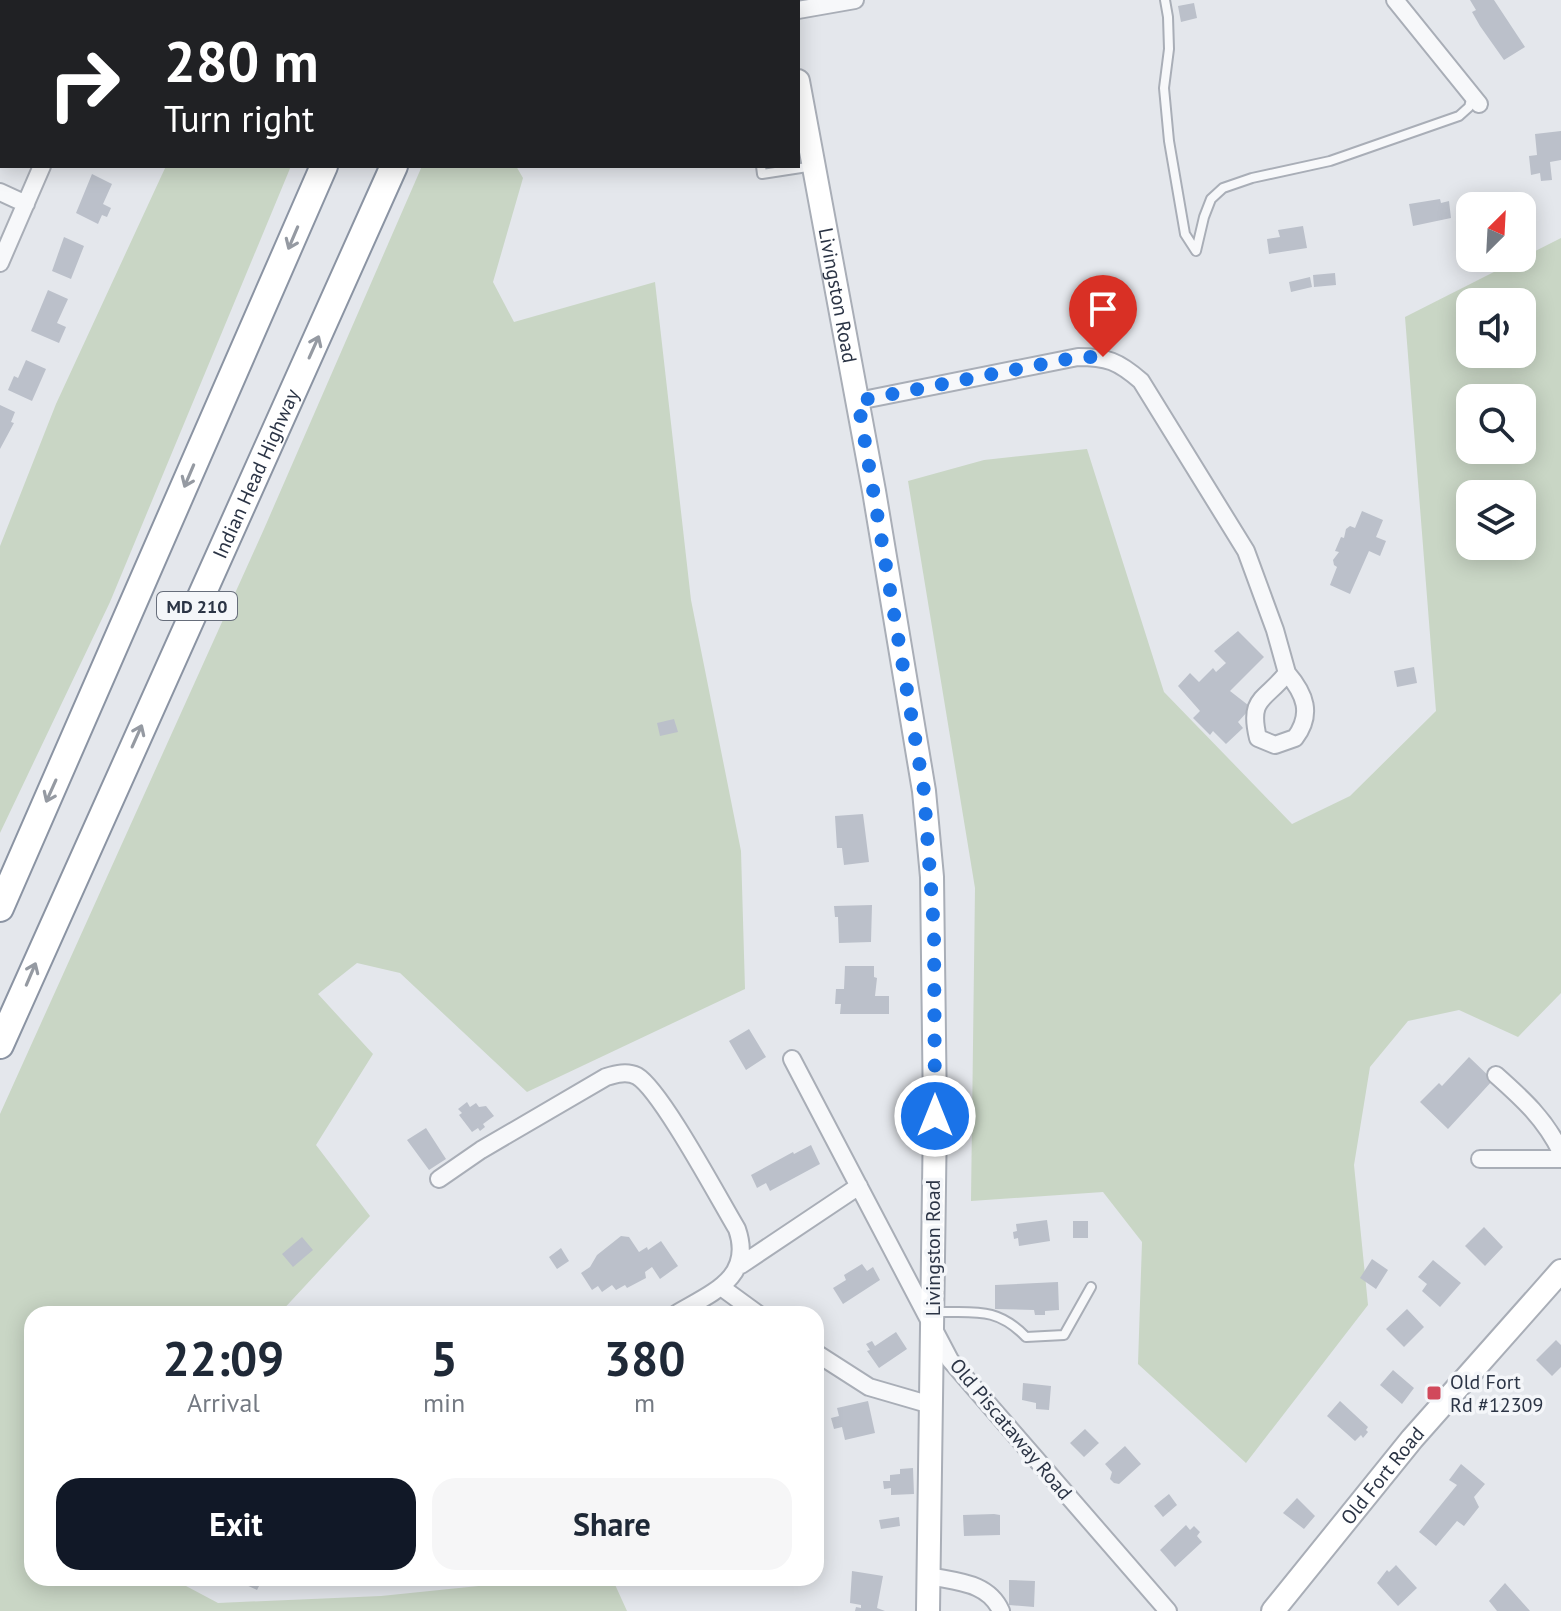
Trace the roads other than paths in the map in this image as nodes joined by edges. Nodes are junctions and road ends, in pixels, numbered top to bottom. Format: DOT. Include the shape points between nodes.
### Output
graph roads {
  1 [pos="855,0"];
  2 [pos="1165,0"];
  3 [pos="1395,0"];
  4 [pos="800,10"];
  5 [pos="800,91"];
  6 [pos="1476,100"];
  7 [pos="815,166"];
  8 [pos="41,168"];
  9 [pos="323,168"];
  10 [pos="393,168"];
  11 [pos="761,168"];
  12 [pos="0,192"];
  13 [pos="26,204"];
  14 [pos="0,263"];
  15 [pos="858,401"];
  16 [pos="1287,673"];
  17 [pos="0,908"];
  18 [pos="0,1045"];
  19 [pos="792,1059"];
  20 [pos="1496,1075"];
  21 [pos="1561,1152"];
  22 [pos="1480,1159"];
  23 [pos="1561,1159"];
  24 [pos="439,1179"];
  25 [pos="859,1186"];
  26 [pos="741,1265"];
  27 [pos="1561,1271"];
  28 [pos="721,1287"];
  29 [pos="1091,1287"];
  30 [pos="689,1306"];
  31 [pos="747,1306"];
  32 [pos="934,1321"];
  33 [pos="824,1358"];
  34 [pos="931,1405"];
  35 [pos="929,1576"];
  36 [pos="928,1611"];
  37 [pos="1001,1611"];
  38 [pos="1168,1611"];
  39 [pos="1273,1611"];
  1 -- 4 [label="street"];
  2 -- 6 [label="lane" via="1169,141 1185,234 1196,251 1211,199 1223,188 1330,161 1459,116"];
  3 -- 6 [label="street"];
  5 -- 7 [label="main road, Livingston Road"];
  7 -- 11 [label="lane" via="762,174"];
  7 -- 15 [label="main road, Livingston Road"];
  8 -- 13 [label="street"];
  9 -- 17 [label="highway, MD 210, one-way"];
  18 -- 10 [label="highway, Indian Head Highway / MD 210, one-way"];
  12 -- 13 [label="street"];
  13 -- 14 [label="street"];
  15 -- 16 [label="street" via="1078,357 1103,357 1123,365 1141,381 1246,551"];
  15 -- 32 [label="main road, Livingston Road" via="924,791 930,863 935,973"];
  19 -- 25 [label="street, Old Piscataway Road"];
  20 -- 21 [label="street" via="1532,1106"];
  22 -- 23 [label="street"];
  24 -- 26 [label="street" via="606,1077 634,1074 655,1094 737,1229"];
  25 -- 26 [label="street"];
  25 -- 32 [label="street, Old Piscataway Road"];
  26 -- 28 [label="street"];
  27 -- 39 [label="main road, Old Fort Road" via="1412,1439"];
  28 -- 30 [label="street"];
  28 -- 31 [label="street"];
  29 -- 32 [label="lane" via="1064,1335 1026,1337 992,1313"];
  32 -- 34 [label="main road, Livingston Road"];
  32 -- 38 [label="street, Old Piscataway Road" via="963,1378"];
  33 -- 34 [label="street" via="869,1387"];
  34 -- 35 [label="main road, Livingston Road"];
  35 -- 36 [label="main road, Livingston Road"];
  35 -- 37 [label="street" via="980,1587"];
}
